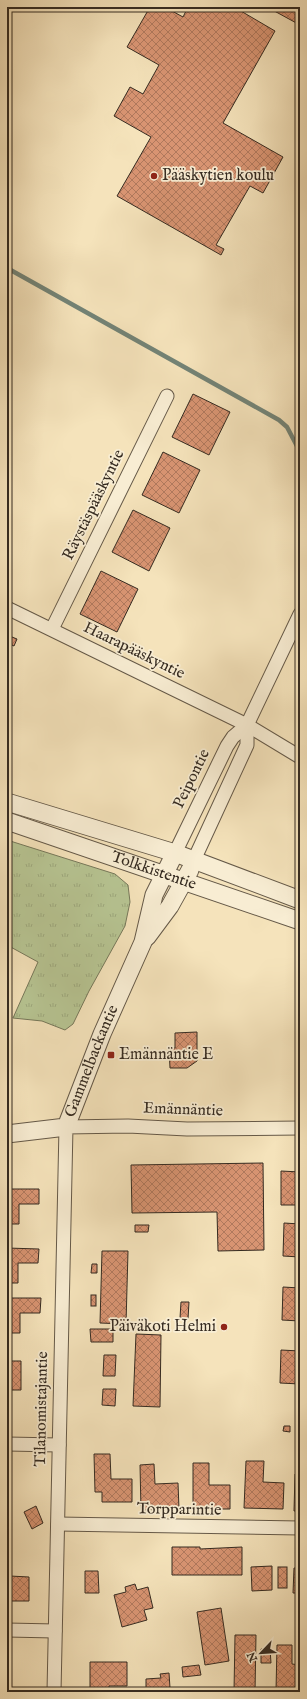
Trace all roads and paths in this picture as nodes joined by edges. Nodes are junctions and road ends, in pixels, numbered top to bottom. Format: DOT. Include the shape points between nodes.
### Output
graph roads {
  1 [pos="167,396"];
  2 [pos="7,608"];
  3 [pos="300,614"];
  4 [pos="52,629"];
  5 [pos="247,725"];
  6 [pos="300,757"];
  7 [pos="7,802"];
  8 [pos="7,821"];
  9 [pos="175,853"];
  10 [pos="194,860"];
  11 [pos="165,874"];
  12 [pos="185,880"];
  13 [pos="300,900"];
  14 [pos="300,921"];
  15 [pos="143,942"];
  16 [pos="66,1127"];
  17 [pos="300,1128"];
  18 [pos="7,1134"];
  19 [pos="7,1444"];
  20 [pos="58,1445"];
  21 [pos="58,1524"];
  22 [pos="300,1528"];
  23 [pos="7,1630"];
  24 [pos="55,1631"];
  25 [pos="54,1692"];
  1 -- 4 [label="street, Räystäspääskyntie"];
  2 -- 4 [label="street, Haarapääskyntie"];
  3 -- 5 [label="street, Peipontie"];
  4 -- 5 [label="street, Haarapääskyntie"];
  5 -- 6 [label="street, Haarapääskyntie"];
  5 -- 9 [label="street, Peipontie" via="227,746"];
  5 -- 10 [label="street, Peipontie" via="247,745"];
  7 -- 9 [label="street, Tolkkistentie"];
  8 -- 11 [label="street, Tolkkistentie"];
  9 -- 10 [label="street, Tolkkistentie"];
  9 -- 11 [label="street, Gammelbackantie"];
  10 -- 12 [label="street, Gammelbackantie"];
  10 -- 13 [label="street, Tolkkistentie"];
  11 -- 12 [label="street, Tolkkistentie"];
  11 -- 15 [label="street, Gammelbackantie" via="154,895"];
  12 -- 14 [label="street, Tolkkistentie"];
  12 -- 15 [label="street, Gammelbackantie" via="170,906"];
  15 -- 16 [label="street, Gammelbackantie" via="102,1034"];
  16 -- 17 [label="street, Emännäntie"];
  16 -- 18 [label="street, Gammelbackantie"];
  16 -- 20 [label="street, Tilanomistajantie"];
  19 -- 20 [label="street"];
  20 -- 21 [label="street, Tilanomistajantie"];
  21 -- 22 [label="street, Torpparintie"];
  21 -- 24 [label="street, Tilanomistajantie"];
  23 -- 24 [label="street"];
  24 -- 25 [label="street, Tilanomistajantie"];
}
